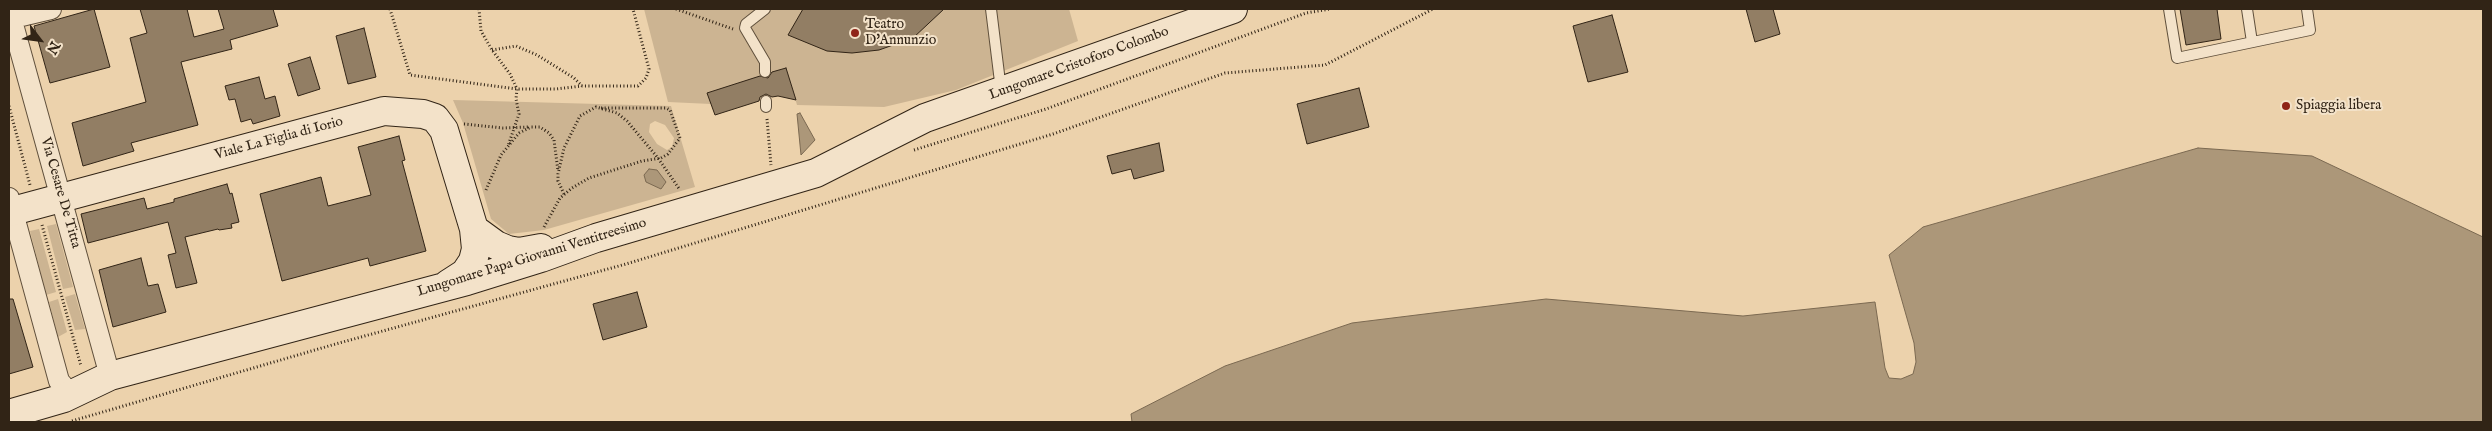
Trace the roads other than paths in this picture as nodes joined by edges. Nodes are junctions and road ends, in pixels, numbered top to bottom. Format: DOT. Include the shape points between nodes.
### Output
graph roads {
  1 [pos="51,9"];
  2 [pos="765,9"];
  3 [pos="991,9"];
  4 [pos="1233,9"];
  5 [pos="2169,9"];
  6 [pos="2247,9"];
  7 [pos="2307,9"];
  8 [pos="10,16"];
  9 [pos="2252,42"];
  10 [pos="766,72"];
  11 [pos="1002,91"];
  12 [pos="925,118"];
  13 [pos="61,198"];
  14 [pos="10,207"];
  15 [pos="474,229"];
  16 [pos="596,238"];
  17 [pos="444,286"];
  18 [pos="110,376"];
  19 [pos="78,384"];
  20 [pos="9,414"];
  1 -- 8 [label="street"];
  2 -- 10 [label="lane" via="746,24 746,33 765,62"];
  3 -- 11 [label="lane"];
  4 -- 11 [label="street, Lungomare Cristoforo Colombo"];
  5 -- 9 [label="lane" via="2177,58"];
  6 -- 9 [label="lane"];
  7 -- 9 [label="lane" via="2310,30"];
  8 -- 13 [label="street, Via Cesare De Titta"];
  11 -- 12 [label="street, Lungomare Cristoforo Colombo"];
  12 -- 16 [label="street, Lungomare Papa Giovanni Ventitreesimo" via="816,174"];
  13 -- 14 [label="street, Viale La Figlia di Iorio"];
  13 -- 15 [label="street, Viale La Figlia di Iorio" via="375,113 405,111 435,118 444,130"];
  13 -- 18 [label="street, Via Cesare De Titta"];
  14 -- 19 [label="street" via="60,381"];
  15 -- 16 [label="street" via="502,248 519,252"];
  15 -- 17 [label="street, Viale La Figlia di Iorio" via="476,248 473,261 465,273"];
  16 -- 17 [label="street, Lungomare Papa Giovanni Ventitreesimo" via="542,258"];
  17 -- 18 [label="street, Lungomare Papa Giovanni Ventitreesimo"];
  18 -- 19 [label="street, Lungomare Papa Giovanni Ventitreesimo"];
  19 -- 20 [label="street, Lungomare Papa Giovanni Ventitreesimo"];
}
